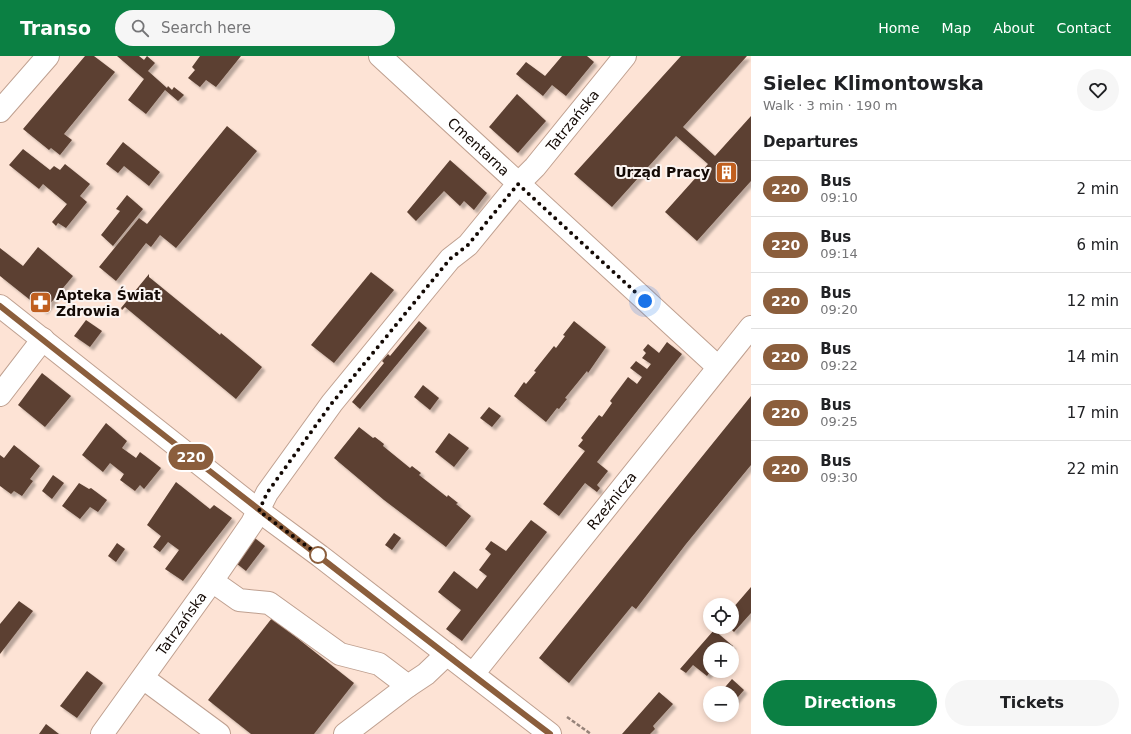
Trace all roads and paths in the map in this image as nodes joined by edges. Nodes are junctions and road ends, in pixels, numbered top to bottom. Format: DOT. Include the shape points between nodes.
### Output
graph roads {
  1 [pos="48,56"];
  2 [pos="380,56"];
  3 [pos="625,56"];
  4 [pos="0,111"];
  5 [pos="518,184"];
  6 [pos="0,306"];
  7 [pos="751,327"];
  8 [pos="43,339"];
  9 [pos="718,367"];
  10 [pos="0,395"];
  11 [pos="259,511"];
  12 [pos="212,581"];
  13 [pos="447,654"];
  14 [pos="473,674"];
  15 [pos="143,678"];
  16 [pos="408,686"];
  17 [pos="102,734"];
  18 [pos="219,734"];
  19 [pos="345,734"];
  20 [pos="550,734"];
  1 -- 4 [label="street"];
  2 -- 5 [label="street, Cmentarna"];
  3 -- 5 [label="street, Tatrzańska" via="535,167"];
  5 -- 9 [label="street, Cmentarna"];
  5 -- 11 [label="street, Tatrzańska" via="468,245 450,259 332,403 267,493"];
  6 -- 8 [label="street"];
  7 -- 9 [label="street, Rzeźnicza"];
  8 -- 10 [label="street"];
  8 -- 11 [label="street"];
  9 -- 14 [label="street, Rzeźnicza"];
  11 -- 12 [label="street, Tatrzańska"];
  11 -- 13 [label="street"];
  12 -- 15 [label="street, Tatrzańska"];
  12 -- 16 [label="street" via="239,600 269,603 340,654 379,664"];
  13 -- 14 [label="street"];
  13 -- 16 [label="street" via="426,674"];
  14 -- 20 [label="street"];
  15 -- 17 [label="street, Tatrzańska"];
  15 -- 18 [label="street"];
  16 -- 19 [label="street"];
}
